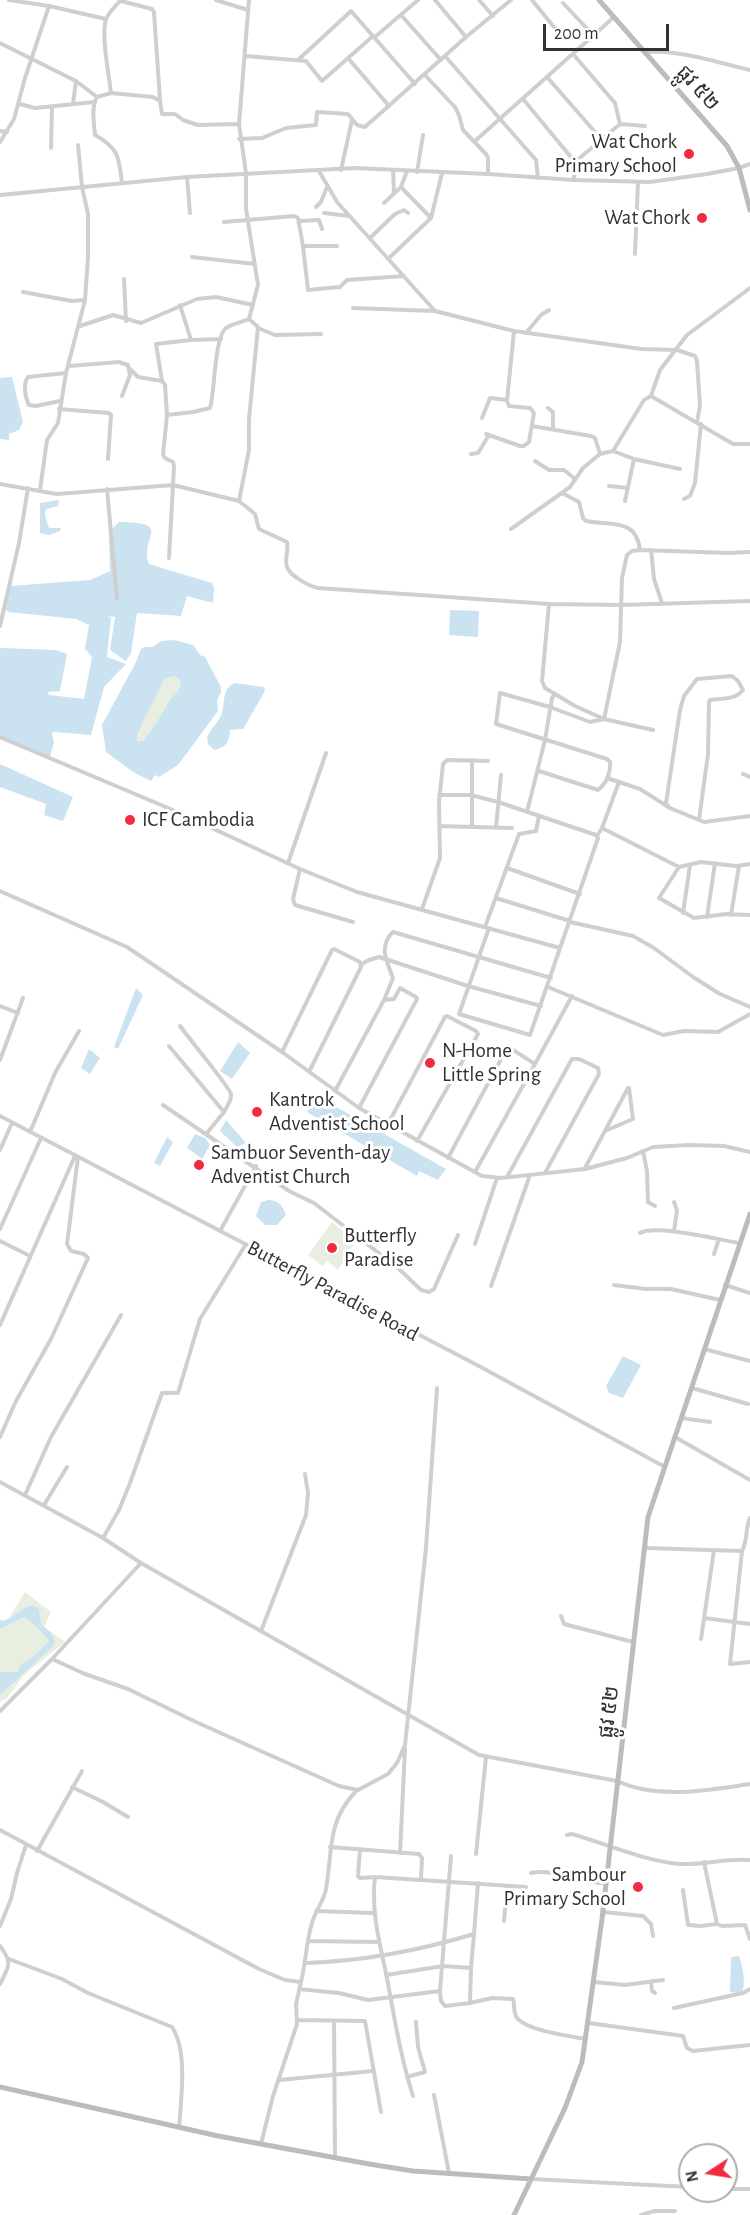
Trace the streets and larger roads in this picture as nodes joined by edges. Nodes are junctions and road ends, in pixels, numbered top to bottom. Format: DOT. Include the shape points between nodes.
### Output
graph roads {
  1 [pos="9,0"];
  2 [pos="121,0"];
  3 [pos="216,0"];
  4 [pos="249,0"];
  5 [pos="418,0"];
  6 [pos="435,0"];
  7 [pos="479,0"];
  8 [pos="511,0"];
  9 [pos="532,0"];
  10 [pos="598,0"];
  11 [pos="32,2"];
  12 [pos="563,3"];
  13 [pos="49,6"];
  14 [pos="248,10"];
  15 [pos="401,15"];
  16 [pos="493,16"];
  17 [pos="614,17"];
  18 [pos="106,19"];
  19 [pos="593,35"];
  20 [pos="374,36"];
  21 [pos="466,37"];
  22 [pos="562,37"];
  23 [pos="0,43"];
  24 [pos="645,53"];
  25 [pos="573,54"];
  26 [pos="245,56"];
  27 [pos="348,58"];
  28 [pos="443,58"];
  29 [pos="32,60"];
  30 [pos="298,60"];
  31 [pos="750,70"];
  32 [pos="424,74"];
  33 [pos="547,77"];
  34 [pos="76,81"];
  35 [pos="415,84"];
  36 [pos="111,93"];
  37 [pos="97,97"];
  38 [pos="523,99"];
  39 [pos="160,101"];
  40 [pos="94,102"];
  41 [pos="20,104"];
  42 [pos="73,105"];
  43 [pos="389,106"];
  44 [pos="52,107"];
  45 [pos="352,119"];
  46 [pos="500,119"];
  47 [pos="239,124"];
  48 [pos="620,124"];
  49 [pos="645,126"];
  50 [pos="0,131"];
  51 [pos="7,132"];
  52 [pos="423,135"];
  53 [pos="239,139"];
  54 [pos="602,140"];
  55 [pos="475,141"];
  56 [pos="0,142"];
  57 [pos="78,145"];
  58 [pos="51,148"];
  59 [pos="575,162"];
  60 [pos="750,164"];
  61 [pos="739,168"];
  62 [pos="341,170"];
  63 [pos="393,170"];
  64 [pos="319,171"];
  65 [pos="407,171"];
  66 [pos="417,172"];
  67 [pos="246,173"];
  68 [pos="442,173"];
  69 [pos="488,174"];
  70 [pos="187,177"];
  71 [pos="538,178"];
  72 [pos="574,180"];
  73 [pos="638,182"];
  74 [pos="122,183"];
  75 [pos="328,186"];
  76 [pos="82,187"];
  77 [pos="401,187"];
  78 [pos="394,193"];
  79 [pos="0,195"];
  80 [pos="384,203"];
  81 [pos="316,207"];
  82 [pos="750,210"];
  83 [pos="190,213"];
  84 [pos="324,213"];
  85 [pos="408,213"];
  86 [pos="350,216"];
  87 [pos="431,218"];
  88 [pos="249,219"];
  89 [pos="299,221"];
  90 [pos="224,222"];
  91 [pos="322,229"];
  92 [pos="370,238"];
  93 [pos="303,246"];
  94 [pos="337,246"];
  95 [pos="635,254"];
  96 [pos="192,257"];
  97 [pos="389,258"];
  98 [pos="255,264"];
  99 [pos="404,276"];
  100 [pos="124,279"];
  101 [pos="750,288"];
  102 [pos="23,292"];
  103 [pos="85,300"];
  104 [pos="180,305"];
  105 [pos="253,305"];
  106 [pos="352,308"];
  107 [pos="549,310"];
  108 [pos="435,311"];
  109 [pos="249,319"];
  110 [pos="126,321"];
  111 [pos="79,326"];
  112 [pos="258,327"];
  113 [pos="514,332"];
  114 [pos="526,333"];
  115 [pos="321,334"];
  116 [pos="221,339"];
  117 [pos="190,340"];
  118 [pos="676,350"];
  119 [pos="69,366"];
  120 [pos="129,368"];
  121 [pos="66,373"];
  122 [pos="162,381"];
  123 [pos="122,396"];
  124 [pos="651,396"];
  125 [pos="507,400"];
  126 [pos="60,401"];
  127 [pos="548,408"];
  128 [pos="59,409"];
  129 [pos="167,415"];
  130 [pos="482,418"];
  131 [pos="699,423"];
  132 [pos="532,426"];
  133 [pos="553,429"];
  134 [pos="750,444"];
  135 [pos="613,451"];
  136 [pos="471,454"];
  137 [pos="600,454"];
  138 [pos="108,459"];
  139 [pos="634,459"];
  140 [pos="535,461"];
  141 [pos="680,469"];
  142 [pos="575,479"];
  143 [pos="0,484"];
  144 [pos="173,485"];
  145 [pos="609,486"];
  146 [pos="27,488"];
  147 [pos="628,488"];
  148 [pos="107,489"];
  149 [pos="40,490"];
  150 [pos="562,493"];
  151 [pos="684,499"];
  152 [pos="239,501"];
  153 [pos="625,501"];
  154 [pos="511,530"];
  155 [pos="640,550"];
  156 [pos="651,550"];
  157 [pos="750,552"];
  158 [pos="169,558"];
  159 [pos="117,599"];
  160 [pos="750,601"];
  161 [pos="662,603"];
  162 [pos="549,604"];
  163 [pos="621,605"];
  164 [pos="0,627"];
  165 [pos="743,690"];
  166 [pos="750,690"];
  167 [pos="555,694"];
  168 [pos="550,707"];
  169 [pos="604,719"];
  170 [pos="653,730"];
  171 [pos="0,737"];
  172 [pos="545,740"];
  173 [pos="326,753"];
  174 [pos="472,760"];
  175 [pos="488,761"];
  176 [pos="539,771"];
  177 [pos="743,774"];
  178 [pos="501,775"];
  179 [pos="750,777"];
  180 [pos="608,778"];
  181 [pos="620,782"];
  182 [pos="439,795"];
  183 [pos="471,795"];
  184 [pos="498,802"];
  185 [pos="668,806"];
  186 [pos="527,812"];
  187 [pos="539,816"];
  188 [pos="750,816"];
  189 [pos="699,820"];
  190 [pos="439,826"];
  191 [pos="472,827"];
  192 [pos="496,828"];
  193 [pos="512,828"];
  194 [pos="602,828"];
  195 [pos="597,837"];
  196 [pos="288,863"];
  197 [pos="715,863"];
  198 [pos="750,864"];
  199 [pos="690,865"];
  200 [pos="740,866"];
  201 [pos="679,867"];
  202 [pos="507,868"];
  203 [pos="300,869"];
  204 [pos="0,891"];
  205 [pos="580,894"];
  206 [pos="496,898"];
  207 [pos="422,909"];
  208 [pos="683,913"];
  209 [pos="731,915"];
  210 [pos="750,915"];
  211 [pos="707,917"];
  212 [pos="570,921"];
  213 [pos="353,922"];
  214 [pos="487,928"];
  215 [pos="560,948"];
  216 [pos="478,957"];
  217 [pos="385,959"];
  218 [pos="362,964"];
  219 [pos="551,978"];
  220 [pos="468,986"];
  221 [pos="548,987"];
  222 [pos="572,996"];
  223 [pos="23,998"];
  224 [pos="384,1000"];
  225 [pos="0,1006"];
  226 [pos="541,1006"];
  227 [pos="750,1007"];
  228 [pos="18,1013"];
  229 [pos="750,1014"];
  230 [pos="180,1026"];
  231 [pos="79,1030"];
  232 [pos="169,1046"];
  233 [pos="282,1052"];
  234 [pos="0,1060"];
  235 [pos="535,1064"];
  236 [pos="309,1072"];
  237 [pos="334,1091"];
  238 [pos="163,1105"];
  239 [pos="359,1108"];
  240 [pos="224,1112"];
  241 [pos="0,1116"];
  242 [pos="12,1123"];
  243 [pos="388,1124"];
  244 [pos="605,1131"];
  245 [pos="30,1132"];
  246 [pos="207,1133"];
  247 [pos="41,1138"];
  248 [pos="417,1141"];
  249 [pos="0,1150"];
  250 [pos="643,1151"];
  251 [pos="750,1152"];
  252 [pos="76,1156"];
  253 [pos="448,1158"];
  254 [pos="256,1166"];
  255 [pos="585,1168"];
  256 [pos="475,1172"];
  257 [pos="545,1173"];
  258 [pos="530,1175"];
  259 [pos="497,1178"];
  260 [pos="506,1178"];
  261 [pos="674,1202"];
  262 [pos="655,1206"];
  263 [pos="750,1215"];
  264 [pos="0,1229"];
  265 [pos="220,1231"];
  266 [pos="674,1231"];
  267 [pos="640,1233"];
  268 [pos="458,1235"];
  269 [pos="719,1239"];
  270 [pos="0,1241"];
  271 [pos="739,1243"];
  272 [pos="246,1244"];
  273 [pos="475,1244"];
  274 [pos="714,1254"];
  275 [pos="30,1256"];
  276 [pos="614,1285"];
  277 [pos="725,1285"];
  278 [pos="491,1286"];
  279 [pos="750,1293"];
  280 [pos="720,1300"];
  281 [pos="121,1315"];
  282 [pos="0,1325"];
  283 [pos="704,1349"];
  284 [pos="750,1361"];
  285 [pos="437,1388"];
  286 [pos="691,1388"];
  287 [pos="748,1404"];
  288 [pos="681,1418"];
  289 [pos="710,1422"];
  290 [pos="0,1437"];
  291 [pos="675,1437"];
  292 [pos="67,1467"];
  293 [pos="665,1467"];
  294 [pos="305,1474"];
  295 [pos="750,1480"];
  296 [pos="0,1482"];
  297 [pos="24,1495"];
  298 [pos="44,1505"];
  299 [pos="750,1518"];
  300 [pos="103,1538"];
  301 [pos="646,1548"];
  302 [pos="714,1550"];
  303 [pos="742,1551"];
  304 [pos="141,1563"];
  305 [pos="561,1617"];
  306 [pos="704,1618"];
  307 [pos="734,1622"];
  308 [pos="750,1624"];
  309 [pos="261,1631"];
  310 [pos="701,1639"];
  311 [pos="634,1642"];
  312 [pos="52,1659"];
  313 [pos="750,1662"];
  314 [pos="0,1711"];
  315 [pos="410,1714"];
  316 [pos="405,1745"];
  317 [pos="486,1757"];
  318 [pos="82,1771"];
  319 [pos="617,1781"];
  320 [pos="750,1784"];
  321 [pos="72,1787"];
  322 [pos="358,1790"];
  323 [pos="128,1817"];
  324 [pos="0,1830"];
  325 [pos="567,1835"];
  326 [pos="26,1845"];
  327 [pos="609,1845"];
  328 [pos="330,1847"];
  329 [pos="360,1849"];
  330 [pos="37,1851"];
  331 [pos="400,1853"];
  332 [pos="476,1854"];
  333 [pos="451,1856"];
  334 [pos="750,1860"];
  335 [pos="704,1862"];
  336 [pos="531,1873"];
  337 [pos="375,1877"];
  338 [pos="421,1880"];
  339 [pos="450,1882"];
  340 [pos="478,1883"];
  341 [pos="605,1883"];
  342 [pos="507,1886"];
  343 [pos="526,1887"];
  344 [pos="683,1890"];
  345 [pos="316,1911"];
  346 [pos="602,1912"];
  347 [pos="374,1913"];
  348 [pos="504,1921"];
  349 [pos="717,1924"];
  350 [pos="0,1926"];
  351 [pos="474,1934"];
  352 [pos="653,1936"];
  353 [pos="750,1939"];
  354 [pos="308,1941"];
  355 [pos="378,1942"];
  356 [pos="444,1943"];
  357 [pos="0,1946"];
  358 [pos="382,1956"];
  359 [pos="9,1959"];
  360 [pos="306,1963"];
  361 [pos="443,1966"];
  362 [pos="471,1968"];
  363 [pos="386,1975"];
  364 [pos="663,1980"];
  365 [pos="651,1981"];
  366 [pos="301,1982"];
  367 [pos="594,1982"];
  368 [pos="0,1984"];
  369 [pos="299,1989"];
  370 [pos="750,1989"];
  371 [pos="440,1991"];
  372 [pos="656,1994"];
  373 [pos="389,1998"];
  374 [pos="470,2003"];
  375 [pos="674,2008"];
  376 [pos="297,2020"];
  377 [pos="334,2020"];
  378 [pos="416,2022"];
  379 [pos="589,2023"];
  380 [pos="587,2039"];
  381 [pos="750,2045"];
  382 [pos="373,2071"];
  383 [pos="334,2075"];
  384 [pos="407,2077"];
  385 [pos="279,2080"];
  386 [pos="0,2087"];
  387 [pos="434,2095"];
  388 [pos="413,2096"];
  389 [pos="381,2112"];
  390 [pos="179,2128"];
  391 [pos="261,2144"];
  392 [pos="335,2158"];
  393 [pos="449,2173"];
  394 [pos="531,2179"];
  395 [pos="678,2186"];
  396 [pos="675,2211"];
  397 [pos="514,2215"];
  398 [pos="641,2215"];
  1 -- 11 [label="street"];
  2 -- 18 [label="street"];
  2 -- 39 [label="street" via="154,12"];
  3 -- 14 [label="street"];
  4 -- 14 [label="street"];
  5 -- 15 [label="street"];
  6 -- 21 [label="street"];
  7 -- 16 [label="street"];
  8 -- 16 [label="street"];
  9 -- 22 [label="street"];
  10 -- 17 [label="street, ផ្លូវ ៥២"];
  11 -- 13 [label="street"];
  12 -- 19 [label="street"];
  13 -- 18 [label="street"];
  13 -- 29 [label="street"];
  14 -- 26 [label="street"];
  15 -- 20 [label="street"];
  15 -- 28 [label="street"];
  16 -- 21 [label="street"];
  17 -- 19 [label="street"];
  17 -- 24 [label="street, ផ្លូវ ៥២"];
  18 -- 36 [label="street"];
  19 -- 25 [label="street"];
  20 -- 27 [label="street"];
  20 -- 30 [label="street" via="351,11"];
  20 -- 35 [label="street"];
  21 -- 28 [label="street"];
  23 -- 29 [label="street"];
  24 -- 31 [label="street" via="674,53"];
  24 -- 61 [label="street, ផ្លូវ ៥២" via="727,146"];
  25 -- 33 [label="street"];
  25 -- 48 [label="street" via="615,103"];
  26 -- 30 [label="street"];
  26 -- 47 [label="street"];
  27 -- 30 [label="street" via="322,81 306,61"];
  27 -- 43 [label="street"];
  28 -- 32 [label="street"];
  28 -- 46 [label="street"];
  29 -- 34 [label="street"];
  29 -- 41 [label="street"];
  32 -- 35 [label="street"];
  32 -- 55 [label="street" via="455,107 464,130"];
  33 -- 38 [label="street"];
  33 -- 54 [label="street"];
  34 -- 37 [label="street"];
  34 -- 42 [label="street"];
  35 -- 43 [label="street"];
  36 -- 37 [label="street"];
  36 -- 39 [label="street"];
  37 -- 40 [label="street"];
  38 -- 46 [label="street"];
  38 -- 59 [label="street"];
  39 -- 47 [label="street" via="162,114 175,114 194,124"];
  40 -- 42 [label="street"];
  40 -- 74 [label="street" via="95,135 111,144"];
  41 -- 44 [label="street"];
  41 -- 51 [label="street"];
  42 -- 44 [label="street"];
  43 -- 45 [label="street" via="365,127"];
  44 -- 58 [label="street"];
  45 -- 53 [label="street" via="348,114 317,111 316,125 286,128 262,138"];
  45 -- 62 [label="street"];
  46 -- 55 [label="street"];
  46 -- 71 [label="street" via="536,160"];
  47 -- 53 [label="street"];
  48 -- 49 [label="street"];
  48 -- 54 [label="street"];
  50 -- 51 [label="street"];
  51 -- 56 [label="street"];
  52 -- 66 [label="street"];
  53 -- 67 [label="street"];
  54 -- 59 [label="street"];
  55 -- 69 [label="street" via="488,158"];
  57 -- 76 [label="street"];
  59 -- 72 [label="street"];
  60 -- 61 [label="street"];
  61 -- 73 [label="street"];
  61 -- 82 [label="street, ផ្លូវ ៥២"];
  62 -- 63 [label="street"];
  62 -- 64 [label="street"];
  63 -- 65 [label="street"];
  63 -- 78 [label="street"];
  64 -- 67 [label="street"];
  64 -- 75 [label="street"];
  65 -- 66 [label="street"];
  65 -- 77 [label="street"];
  66 -- 68 [label="street"];
  67 -- 70 [label="street"];
  67 -- 88 [label="street"];
  68 -- 69 [label="street"];
  68 -- 87 [label="street"];
  69 -- 71 [label="street"];
  70 -- 74 [label="street"];
  70 -- 83 [label="street"];
  71 -- 72 [label="street"];
  72 -- 73 [label="street"];
  73 -- 95 [label="street"];
  74 -- 76 [label="street"];
  75 -- 81 [label="street"];
  75 -- 86 [label="street"];
  76 -- 79 [label="street"];
  76 -- 103 [label="street" via="88,214"];
  77 -- 78 [label="street"];
  77 -- 87 [label="street"];
  78 -- 80 [label="street"];
  84 -- 86 [label="street"];
  85 -- 92 [label="street" via="404,210 395,214"];
  86 -- 92 [label="street"];
  87 -- 97 [label="street"];
  88 -- 89 [label="street" via="294,216"];
  88 -- 90 [label="street"];
  88 -- 98 [label="street"];
  89 -- 91 [label="street" via="319,220"];
  89 -- 93 [label="street"];
  92 -- 97 [label="street"];
  93 -- 94 [label="street"];
  93 -- 99 [label="street" via="308,290 340,288 347,280"];
  96 -- 98 [label="street"];
  97 -- 99 [label="street"];
  98 -- 105 [label="street" via="258,285"];
  99 -- 108 [label="street"];
  100 -- 110 [label="street"];
  101 -- 118 [label="street" via="687,335"];
  102 -- 103 [label="street"];
  103 -- 111 [label="street"];
  104 -- 105 [label="street" via="211,297"];
  104 -- 110 [label="street" via="141,323"];
  104 -- 117 [label="street"];
  105 -- 109 [label="street"];
  106 -- 108 [label="street"];
  107 -- 114 [label="street"];
  108 -- 113 [label="street"];
  109 -- 112 [label="street"];
  109 -- 116 [label="street" via="225,329"];
  110 -- 111 [label="street" via="110,316"];
  111 -- 119 [label="street"];
  112 -- 115 [label="street" via="275,335"];
  112 -- 152 [label="street" via="249,450"];
  113 -- 114 [label="street"];
  113 -- 125 [label="street"];
  114 -- 118 [label="street"];
  116 -- 117 [label="street"];
  116 -- 129 [label="street" via="210,408"];
  117 -- 122 [label="street" via="156,344"];
  118 -- 124 [label="street" via="660,370"];
  118 -- 131 [label="street" via="697,358"];
  119 -- 120 [label="street" via="118,363 128,364"];
  119 -- 121 [label="street"];
  120 -- 122 [label="street" via="138,376"];
  120 -- 123 [label="street"];
  121 -- 126 [label="street"];
  121 -- 126 [label="street" via="28,377 25,381 29,405"];
  122 -- 129 [label="street"];
  124 -- 131 [label="street"];
  124 -- 135 [label="street" via="644,400"];
  125 -- 130 [label="street" via="490,398"];
  125 -- 132 [label="street" via="509,406 533,411"];
  126 -- 128 [label="street"];
  127 -- 133 [label="street" via="553,412"];
  128 -- 138 [label="street" via="111,415"];
  128 -- 149 [label="street" via="56,427 47,440"];
  129 -- 144 [label="street" via="163,455 173,462"];
  131 -- 134 [label="street" via="736,445"];
  131 -- 151 [label="street" via="695,483 690,496"];
  132 -- 133 [label="street"];
  132 -- 136 [label="street" via="529,442 524,446 487,435 478,453"];
  133 -- 137 [label="street" via="593,437"];
  135 -- 137 [label="street"];
  135 -- 139 [label="street"];
  137 -- 142 [label="street"];
  139 -- 141 [label="street"];
  139 -- 147 [label="street"];
  140 -- 142 [label="street" via="549,470 564,470"];
  142 -- 150 [label="street"];
  143 -- 146 [label="street"];
  144 -- 148 [label="street"];
  144 -- 152 [label="street"];
  144 -- 158 [label="street"];
  145 -- 147 [label="street"];
  146 -- 149 [label="street"];
  146 -- 164 [label="street"];
  147 -- 153 [label="street"];
  148 -- 149 [label="street" via="57,494"];
  148 -- 159 [label="street"];
  150 -- 154 [label="street"];
  150 -- 155 [label="street" via="579,502 586,521 624,526 637,538"];
  152 -- 162 [label="street" via="255,514 259,529 287,542 288,570 312,587"];
  155 -- 156 [label="street"];
  155 -- 163 [label="street" via="629,553 624,560"];
  156 -- 157 [label="street"];
  156 -- 161 [label="street"];
  160 -- 161 [label="street"];
  161 -- 163 [label="street"];
  162 -- 163 [label="street"];
  162 -- 167 [label="street" via="542,681"];
  163 -- 169 [label="street" via="620,642"];
  165 -- 166 [label="street"];
  165 -- 185 [label="street" via="732,676 697,679 689,687 680,710"];
  165 -- 189 [label="street" via="736,697 709,702 708,754"];
  167 -- 168 [label="street"];
  167 -- 169 [label="street"];
  168 -- 169 [label="street" via="590,722"];
  168 -- 172 [label="street"];
  168 -- 172 [label="street" via="500,693 496,724"];
  169 -- 170 [label="street"];
  171 -- 196 [label="street"];
  172 -- 176 [label="street"];
  172 -- 180 [label="street" via="609,760"];
  173 -- 196 [label="street"];
  174 -- 175 [label="street"];
  174 -- 182 [label="street" via="445,761"];
  174 -- 183 [label="street"];
  176 -- 180 [label="street" via="598,790"];
  176 -- 186 [label="street"];
  177 -- 179 [label="street"];
  178 -- 184 [label="street"];
  180 -- 181 [label="street"];
  181 -- 185 [label="street"];
  181 -- 194 [label="street"];
  182 -- 183 [label="street"];
  182 -- 190 [label="street"];
  183 -- 184 [label="street"];
  183 -- 191 [label="street"];
  184 -- 186 [label="street"];
  184 -- 192 [label="street"];
  185 -- 189 [label="street"];
  186 -- 187 [label="street"];
  187 -- 195 [label="street"];
  187 -- 202 [label="street" via="536,831 519,834"];
  188 -- 189 [label="street"];
  190 -- 191 [label="street"];
  190 -- 207 [label="street" via="440,858"];
  191 -- 192 [label="street"];
  192 -- 193 [label="street"];
  194 -- 195 [label="street"];
  194 -- 201 [label="street"];
  195 -- 205 [label="street"];
  196 -- 203 [label="street"];
  197 -- 199 [label="street"];
  197 -- 200 [label="street"];
  197 -- 211 [label="street"];
  198 -- 200 [label="street"];
  199 -- 201 [label="street"];
  199 -- 208 [label="street"];
  200 -- 209 [label="street"];
  201 -- 208 [label="street" via="659,898"];
  202 -- 205 [label="street"];
  202 -- 206 [label="street"];
  203 -- 207 [label="street" via="357,892"];
  203 -- 213 [label="street" via="295,905"];
  204 -- 233 [label="street" via="127,947"];
  205 -- 212 [label="street"];
  206 -- 212 [label="street"];
  206 -- 214 [label="street"];
  207 -- 214 [label="street"];
  208 -- 211 [label="street" via="694,918"];
  209 -- 210 [label="street"];
  209 -- 211 [label="street"];
  212 -- 215 [label="street"];
  212 -- 227 [label="street" via="633,936 720,994"];
  214 -- 215 [label="street"];
  214 -- 216 [label="street"];
  215 -- 219 [label="street"];
  216 -- 217 [label="street" via="395,932 390,933 385,946"];
  216 -- 219 [label="street"];
  216 -- 220 [label="street"];
  217 -- 218 [label="street" via="375,958"];
  217 -- 220 [label="street"];
  217 -- 224 [label="street" via="393,978"];
  218 -- 233 [label="street" via="332,950"];
  218 -- 236 [label="street"];
  219 -- 221 [label="street"];
  220 -- 226 [label="street"];
  220 -- 226 [label="street" via="459,1014 528,1035"];
  221 -- 222 [label="street"];
  221 -- 226 [label="street"];
  222 -- 229 [label="street" via="663,1035 718,1032"];
  222 -- 235 [label="street"];
  223 -- 228 [label="street"];
  224 -- 237 [label="street"];
  224 -- 239 [label="street" via="394,999 400,988 417,998"];
  225 -- 228 [label="street"];
  228 -- 234 [label="street"];
  230 -- 240 [label="street" via="232,1092"];
  231 -- 245 [label="street" via="55,1073"];
  232 -- 240 [label="street"];
  233 -- 236 [label="street"];
  235 -- 253 [label="street" via="507,1048"];
  235 -- 256 [label="street"];
  236 -- 237 [label="street"];
  237 -- 239 [label="street"];
  238 -- 246 [label="street"];
  239 -- 243 [label="street"];
  240 -- 246 [label="street"];
  241 -- 242 [label="street, Butterfly Paradise Road"];
  242 -- 245 [label="street, Butterfly Paradise Road"];
  242 -- 249 [label="street"];
  243 -- 248 [label="street"];
  243 -- 248 [label="street" via="445,1017 476,1031 478,1034"];
  244 -- 244 [label="street" via="628,1088 629,1088 633,1119"];
  244 -- 255 [label="street"];
  245 -- 247 [label="street, Butterfly Paradise Road"];
  246 -- 254 [label="street"];
  247 -- 252 [label="street, Butterfly Paradise Road"];
  247 -- 264 [label="street"];
  248 -- 253 [label="street"];
  250 -- 251 [label="street" via="688,1145 724,1146"];
  250 -- 255 [label="street"];
  250 -- 262 [label="street" via="648,1202"];
  252 -- 265 [label="street, Butterfly Paradise Road"];
  252 -- 275 [label="street"];
  252 -- 290 [label="street" via="67,1244 71,1251 88,1258"];
  253 -- 256 [label="street"];
  254 -- 265 [label="street"];
  254 -- 268 [label="street" via="289,1191 314,1203 421,1290 434,1289"];
  255 -- 257 [label="street"];
  256 -- 259 [label="street"];
  257 -- 258 [label="street"];
  257 -- 260 [label="street" via="599,1074 598,1068 579,1059 572,1059"];
  258 -- 260 [label="street"];
  258 -- 278 [label="street"];
  259 -- 260 [label="street"];
  259 -- 273 [label="street"];
  261 -- 266 [label="street"];
  263 -- 271 [label="street, ផ្លូវ ៥២"];
  265 -- 272 [label="street, Butterfly Paradise Road"];
  266 -- 267 [label="street" via="650,1229"];
  266 -- 269 [label="street"];
  269 -- 271 [label="street"];
  269 -- 274 [label="street"];
  270 -- 275 [label="street"];
  271 -- 277 [label="street, ផ្លូវ ៥២"];
  272 -- 293 [label="street, Butterfly Paradise Road"];
  272 -- 300 [label="street" via="200,1319 178,1393 162,1393 130,1483"];
  275 -- 282 [label="street"];
  276 -- 280 [label="street" via="671,1288"];
  277 -- 279 [label="street"];
  277 -- 280 [label="street, ផ្លូវ ៥២"];
  280 -- 283 [label="street, ផ្លូវ ៥២"];
  281 -- 297 [label="street" via="51,1437"];
  283 -- 284 [label="street"];
  283 -- 286 [label="street, ផ្លូវ ៥២"];
  285 -- 315 [label="street"];
  286 -- 287 [label="street"];
  286 -- 288 [label="street, ផ្លូវ ៥២"];
  288 -- 289 [label="street"];
  288 -- 291 [label="street, ផ្លូវ ៥២"];
  291 -- 293 [label="street, ផ្លូវ ៥២"];
  291 -- 295 [label="street"];
  292 -- 298 [label="street"];
  293 -- 301 [label="street, ផ្លូវ ៥២" via="648,1517"];
  294 -- 309 [label="street" via="306,1515"];
  296 -- 297 [label="street"];
  297 -- 298 [label="street"];
  298 -- 300 [label="street"];
  299 -- 303 [label="street"];
  300 -- 304 [label="street"];
  301 -- 302 [label="street"];
  301 -- 311 [label="street, ផ្លូវ ៥២"];
  302 -- 303 [label="street"];
  302 -- 306 [label="street"];
  303 -- 307 [label="street"];
  304 -- 309 [label="street"];
  304 -- 312 [label="street"];
  305 -- 311 [label="street" via="564,1624"];
  306 -- 307 [label="street"];
  306 -- 310 [label="street"];
  307 -- 308 [label="street"];
  307 -- 313 [label="street" via="729,1664"];
  309 -- 315 [label="street"];
  311 -- 319 [label="street, ផ្លូវ ៥២"];
  312 -- 314 [label="street"];
  312 -- 322 [label="street" via="128,1689 339,1786"];
  315 -- 316 [label="street"];
  315 -- 317 [label="street"];
  316 -- 322 [label="street" via="398,1763 388,1774"];
  316 -- 331 [label="street"];
  317 -- 319 [label="street"];
  317 -- 332 [label="street"];
  318 -- 321 [label="street"];
  319 -- 320 [label="street" via="666,1792"];
  319 -- 327 [label="street, ផ្លូវ ៥២"];
  321 -- 323 [label="street"];
  321 -- 330 [label="street"];
  322 -- 328 [label="street" via="337,1820"];
  324 -- 326 [label="street"];
  325 -- 327 [label="street"];
  326 -- 330 [label="street"];
  326 -- 350 [label="street"];
  327 -- 335 [label="street" via="665,1862"];
  327 -- 341 [label="street, ផ្លូវ ៥២"];
  328 -- 329 [label="street"];
  328 -- 345 [label="street" via="326,1889"];
  329 -- 331 [label="street"];
  329 -- 337 [label="street" via="358,1876"];
  330 -- 366 [label="street" via="259,1969"];
  331 -- 338 [label="street" via="420,1855"];
  333 -- 339 [label="street"];
  334 -- 335 [label="street"];
  335 -- 349 [label="street"];
  336 -- 341 [label="street" via="551,1872"];
  337 -- 338 [label="street"];
  337 -- 347 [label="street"];
  338 -- 339 [label="street"];
  339 -- 340 [label="street"];
  339 -- 356 [label="street"];
  340 -- 342 [label="street"];
  340 -- 351 [label="street"];
  341 -- 346 [label="street, ផ្លូវ ៥២"];
  342 -- 343 [label="street"];
  342 -- 348 [label="street"];
  344 -- 349 [label="street" via="688,1925"];
  345 -- 347 [label="street"];
  345 -- 354 [label="street"];
  346 -- 352 [label="street" via="643,1916 651,1924"];
  346 -- 367 [label="street, ផ្លូវ ៥២"];
  347 -- 355 [label="street"];
  349 -- 353 [label="street" via="745,1925"];
  351 -- 356 [label="street"];
  351 -- 362 [label="street"];
  354 -- 355 [label="street"];
  354 -- 360 [label="street"];
  355 -- 358 [label="street"];
  356 -- 358 [label="street"];
  356 -- 361 [label="street"];
  357 -- 359 [label="street"];
  358 -- 360 [label="street"];
  358 -- 363 [label="street"];
  359 -- 368 [label="street"];
  359 -- 390 [label="street" via="172,2027 182,2059"];
  360 -- 366 [label="street"];
  361 -- 362 [label="street"];
  361 -- 363 [label="street"];
  361 -- 371 [label="street"];
  362 -- 374 [label="street"];
  363 -- 373 [label="street"];
  364 -- 365 [label="street"];
  365 -- 367 [label="street" via="625,1985"];
  365 -- 372 [label="street"];
  366 -- 369 [label="street"];
  367 -- 379 [label="street, ផ្លូវ ៥២"];
  369 -- 373 [label="street" via="368,2000"];
  369 -- 376 [label="street"];
  370 -- 375 [label="street"];
  371 -- 373 [label="street"];
  371 -- 374 [label="street" via="445,2006"];
  373 -- 384 [label="street"];
  374 -- 380 [label="street" via="513,1999 518,2019 553,2034"];
  376 -- 377 [label="street"];
  376 -- 385 [label="street"];
  377 -- 382 [label="street" via="364,2021"];
  377 -- 383 [label="street"];
  378 -- 384 [label="street" via="425,2072"];
  379 -- 380 [label="street, ផ្លូវ ៥២"];
  379 -- 381 [label="street" via="683,2036 687,2048 693,2051"];
  380 -- 394 [label="street, ផ្លូវ ៥២" via="577,2081"];
  382 -- 383 [label="street"];
  382 -- 389 [label="street"];
  383 -- 385 [label="street"];
  383 -- 392 [label="street"];
  384 -- 388 [label="street"];
  385 -- 391 [label="street"];
  386 -- 390 [label="street"];
  387 -- 393 [label="street"];
  390 -- 391 [label="street"];
  391 -- 392 [label="street"];
  392 -- 393 [label="street"];
  393 -- 394 [label="street"];
  394 -- 395 [label="street"];
  394 -- 397 [label="street, ផ្លូវ ៥២"];
  396 -- 398 [label="street"];
}
